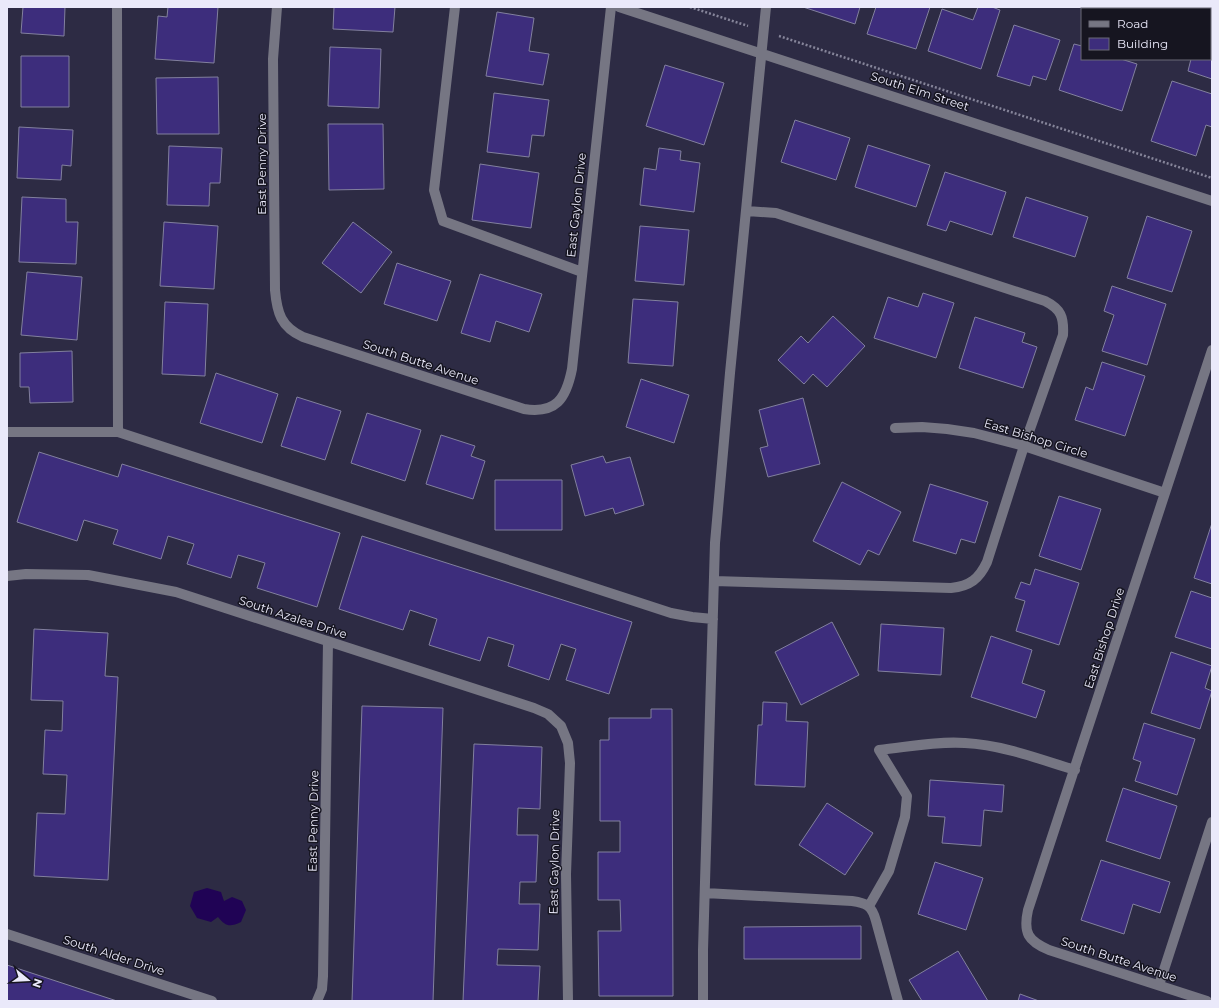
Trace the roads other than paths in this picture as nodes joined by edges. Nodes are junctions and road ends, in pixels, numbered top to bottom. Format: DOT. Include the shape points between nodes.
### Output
graph roads {
  1 [pos="117,7"];
  2 [pos="277,7"];
  3 [pos="455,7"];
  4 [pos="611,7"];
  5 [pos="619,7"];
  6 [pos="766,7"];
  7 [pos="762,53"];
  8 [pos="1212,201"];
  9 [pos="747,211"];
  10 [pos="582,272"];
  11 [pos="281,319"];
  12 [pos="1212,350"];
  13 [pos="558,403"];
  14 [pos="895,428"];
  15 [pos="7,432"];
  16 [pos="118,432"];
  17 [pos="1024,446"];
  18 [pos="1165,492"];
  19 [pos="7,576"];
  20 [pos="714,581"];
  21 [pos="712,619"];
  22 [pos="328,642"];
  23 [pos="561,726"];
  24 [pos="1075,770"];
  25 [pos="1212,822"];
  26 [pos="705,893"];
  27 [pos="869,906"];
  28 [pos="7,934"];
  29 [pos="1028,935"];
  30 [pos="1159,985"];
  31 [pos="212,1001"];
  32 [pos="318,1001"];
  33 [pos="568,1001"];
  34 [pos="703,1001"];
  35 [pos="898,1001"];
  36 [pos="1207,1001"];
  1 -- 16 [label="street"];
  2 -- 11 [label="street, East Penny Drive" via="273,59 275,290"];
  3 -- 10 [label="street" via="434,190 443,221"];
  4 -- 10 [label="street, East Gaylon Drive"];
  5 -- 7 [label="street, South Elm Street"];
  6 -- 7 [label="street"];
  7 -- 8 [label="street, South Elm Street"];
  7 -- 9 [label="street"];
  9 -- 17 [label="street" via="776,214 1054,305 1061,314 1063,335"];
  9 -- 20 [label="street" via="719,496"];
  10 -- 13 [label="street, East Gaylon Drive" via="572,369 565,393"];
  11 -- 13 [label="street, South Butte Avenue" via="288,328 303,337 524,409 547,409"];
  12 -- 18 [label="street, East Bishop Drive"];
  14 -- 17 [label="street, East Bishop Circle" via="922,427 974,432"];
  15 -- 16 [label="street"];
  16 -- 21 [label="street" via="671,613"];
  17 -- 18 [label="street, East Bishop Circle"];
  17 -- 20 [label="street" via="987,562 982,572 963,586 951,588"];
  18 -- 24 [label="street, East Bishop Drive"];
  19 -- 22 [label="street, South Azalea Drive" via="88,575 176,592"];
  20 -- 21 [label="street"];
  21 -- 26 [label="street"];
  22 -- 23 [label="street, South Azalea Drive" via="534,708 548,714"];
  22 -- 32 [label="street, East Penny Drive" via="323,976"];
  23 -- 33 [label="street, East Gaylon Drive" via="568,743 570,763 566,874"];
  24 -- 27 [label="street" via="1004,749 965,743 880,750 907,796 905,817 889,871"];
  24 -- 29 [label="street, East Bishop Drive" via="1028,910"];
  25 -- 30 [label="street"];
  26 -- 27 [label="street" via="852,901"];
  26 -- 34 [label="street"];
  27 -- 35 [label="street" via="874,913"];
  28 -- 31 [label="street, South Alder Drive"];
  29 -- 30 [label="street, South Butte Avenue" via="1033,942 1049,950"];
  30 -- 36 [label="street, South Butte Avenue"];
}
